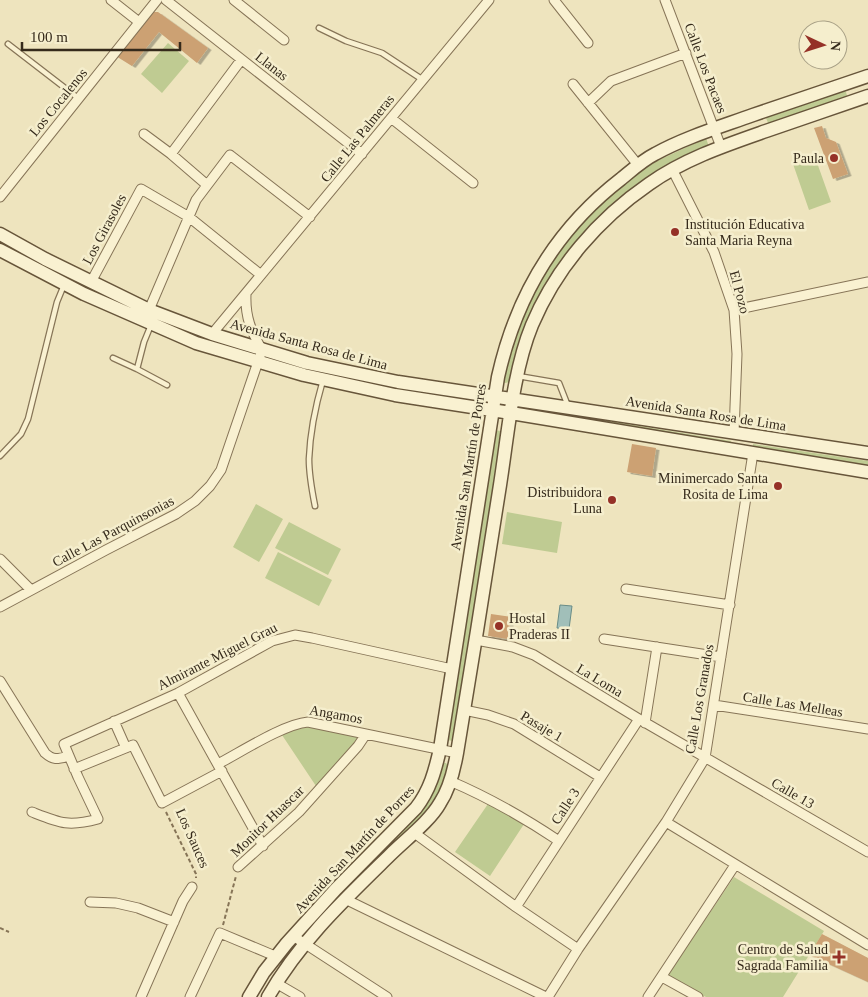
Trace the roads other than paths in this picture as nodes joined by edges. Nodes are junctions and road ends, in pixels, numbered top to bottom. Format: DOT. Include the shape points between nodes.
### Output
graph roads {
  1 [pos="111,0"];
  2 [pos="157,0"];
  3 [pos="166,0"];
  4 [pos="234,0"];
  5 [pos="489,0"];
  6 [pos="554,0"];
  7 [pos="666,0"];
  8 [pos="139,22"];
  9 [pos="320,28"];
  10 [pos="284,40"];
  11 [pos="588,43"];
  12 [pos="8,44"];
  13 [pos="686,53"];
  14 [pos="241,60"];
  15 [pos="868,76"];
  16 [pos="423,80"];
  17 [pos="852,82"];
  18 [pos="573,84"];
  19 [pos="78,98"];
  20 [pos="863,98"];
  21 [pos="588,103"];
  22 [pos="759,113"];
  23 [pos="391,118"];
  24 [pos="714,128"];
  25 [pos="765,131"];
  26 [pos="144,134"];
  27 [pos="721,147"];
  28 [pos="171,154"];
  29 [pos="362,154"];
  30 [pos="638,166"];
  31 [pos="672,169"];
  32 [pos="473,183"];
  33 [pos="207,185"];
  34 [pos="0,197"];
  35 [pos="588,206"];
  36 [pos="189,217"];
  37 [pos="310,217"];
  38 [pos="603,220"];
  39 [pos="0,234"];
  40 [pos="0,250"];
  41 [pos="552,250"];
  42 [pos="568,263"];
  43 [pos="261,275"];
  44 [pos="91,282"];
  45 [pos="868,282"];
  46 [pos="65,284"];
  47 [pos="246,294"];
  48 [pos="149,310"];
  49 [pos="734,310"];
  50 [pos="151,324"];
  51 [pos="212,334"];
  52 [pos="261,356"];
  53 [pos="113,358"];
  54 [pos="138,369"];
  55 [pos="518,376"];
  56 [pos="323,379"];
  57 [pos="167,385"];
  58 [pos="514,399"];
  59 [pos="494,403"];
  60 [pos="568,408"];
  61 [pos="511,412"];
  62 [pos="734,433"];
  63 [pos="753,453"];
  64 [pos="868,453"];
  65 [pos="0,456"];
  66 [pos="868,472"];
  67 [pos="315,506"];
  68 [pos="0,559"];
  69 [pos="626,589"];
  70 [pos="31,590"];
  71 [pos="730,605"];
  72 [pos="0,607"];
  73 [pos="604,639"];
  74 [pos="476,640"];
  75 [pos="657,647"];
  76 [pos="721,657"];
  77 [pos="452,669"];
  78 [pos="0,681"];
  79 [pos="178,693"];
  80 [pos="714,705"];
  81 [pos="464,710"];
  82 [pos="114,721"];
  83 [pos="642,721"];
  84 [pos="868,729"];
  85 [pos="366,734"];
  86 [pos="130,746"];
  87 [pos="440,749"];
  88 [pos="457,753"];
  89 [pos="69,756"];
  90 [pos="705,758"];
  91 [pos="220,768"];
  92 [pos="74,769"];
  93 [pos="600,777"];
  94 [pos="450,781"];
  95 [pos="162,803"];
  96 [pos="32,812"];
  97 [pos="666,822"];
  98 [pos="413,832"];
  99 [pos="559,841"];
  100 [pos="263,846"];
  101 [pos="868,852"];
  102 [pos="735,865"];
  103 [pos="238,867"];
  104 [pos="192,887"];
  105 [pos="345,899"];
  106 [pos="90,902"];
  107 [pos="516,907"];
  108 [pos="174,922"];
  109 [pos="293,936"];
  110 [pos="305,944"];
  111 [pos="868,945"];
  112 [pos="578,949"];
  113 [pos="275,956"];
  114 [pos="662,977"];
  115 [pos="276,983"];
  116 [pos="374,989"];
  117 [pos="141,997"];
  118 [pos="190,997"];
  119 [pos="249,997"];
  120 [pos="268,997"];
  121 [pos="300,997"];
  122 [pos="369,997"];
  123 [pos="387,997"];
  124 [pos="547,997"];
  125 [pos="648,997"];
  126 [pos="698,997"];
  1 -- 8 [label="street"];
  2 -- 8 [label="street, Los Cocalenos"];
  3 -- 14 [label="street, Llanas"];
  4 -- 10 [label="street"];
  5 -- 16 [label="street, Calle Las Palmeras"];
  6 -- 11 [label="street"];
  7 -- 13 [label="street, Calle Los Pacaes"];
  8 -- 19 [label="street, Los Cocalenos"];
  9 -- 16 [label="lane" via="382,53"];
  12 -- 19 [label="lane"];
  13 -- 21 [label="street" via="612,81"];
  13 -- 24 [label="street, Calle Los Pacaes"];
  14 -- 28 [label="street"];
  14 -- 29 [label="street, Llanas"];
  15 -- 17 [label="main road, Avenida San Martín de Porres"];
  16 -- 23 [label="street, Calle Las Palmeras"];
  17 -- 20 [label="main road"];
  17 -- 22 [label="main road, Avenida San Martín de Porres"];
  18 -- 21 [label="street"];
  19 -- 34 [label="street, Los Cocalenos"];
  20 -- 25 [label="main road, Avenida San Martín de Porres"];
  21 -- 30 [label="street"];
  22 -- 24 [label="main road, Avenida San Martín de Porres"];
  22 -- 25 [label="main road"];
  23 -- 29 [label="street, Calle Las Palmeras"];
  23 -- 32 [label="street"];
  24 -- 27 [label="street, Calle Los Pacaes"];
  24 -- 30 [label="main road, Avenida San Martín de Porres" via="673,145"];
  25 -- 27 [label="main road, Avenida San Martín de Porres"];
  26 -- 28 [label="street"];
  27 -- 31 [label="main road, Avenida San Martín de Porres"];
  28 -- 33 [label="street"];
  29 -- 37 [label="street, Calle Las Palmeras"];
  30 -- 35 [label="main road, Avenida San Martín de Porres"];
  31 -- 38 [label="main road, Avenida San Martín de Porres"];
  31 -- 49 [label="street, El Pozo" via="714,252"];
  33 -- 36 [label="street"];
  33 -- 37 [label="street" via="230,155"];
  35 -- 38 [label="main road"];
  35 -- 41 [label="main road, Avenida San Martín de Porres"];
  36 -- 43 [label="street"];
  36 -- 44 [label="street, Los Girasoles" via="141,189"];
  36 -- 48 [label="street"];
  37 -- 43 [label="street, Calle Las Palmeras"];
  38 -- 42 [label="main road, Avenida San Martín de Porres"];
  39 -- 44 [label="main road, Avenida Santa Rosa de Lima"];
  40 -- 46 [label="main road, Avenida Santa Rosa de Lima"];
  41 -- 42 [label="main road"];
  41 -- 59 [label="main road, Avenida San Martín de Porres" via="536,273 513,323"];
  42 -- 55 [label="main road, Avenida San Martín de Porres" via="533,323"];
  43 -- 47 [label="street, Calle Las Palmeras"];
  44 -- 48 [label="main road, Avenida Santa Rosa de Lima"];
  45 -- 49 [label="street"];
  46 -- 50 [label="main road, Avenida Santa Rosa de Lima"];
  46 -- 65 [label="lane" via="57,302 28,419 21,434"];
  47 -- 51 [label="street, Calle Las Palmeras"];
  47 -- 52 [label="street" via="249,325"];
  48 -- 51 [label="main road, Avenida Santa Rosa de Lima"];
  49 -- 62 [label="street, El Pozo" via="737,354"];
  50 -- 52 [label="main road, Avenida Santa Rosa de Lima" via="196,343"];
  50 -- 54 [label="lane"];
  51 -- 52 [label="main road, Avenida Santa Rosa de Lima"];
  52 -- 56 [label="main road, Avenida Santa Rosa de Lima"];
  52 -- 59 [label="main road, Avenida Santa Rosa de Lima"];
  52 -- 70 [label="street, Calle Las Parquinsonias" via="221,470 210,486 176,514"];
  53 -- 54 [label="lane"];
  54 -- 57 [label="lane"];
  55 -- 58 [label="main road, Avenida San Martín de Porres"];
  55 -- 60 [label="lane" via="559,383"];
  56 -- 59 [label="main road, Avenida Santa Rosa de Lima" via="395,395"];
  56 -- 67 [label="lane" via="309,458"];
  58 -- 59 [label="main road, Avenida Santa Rosa de Lima"];
  58 -- 60 [label="main road, Avenida Santa Rosa de Lima"];
  58 -- 61 [label="main road, Avenida San Martín de Porres"];
  59 -- 61 [label="main road, Avenida Santa Rosa de Lima"];
  59 -- 77 [label="main road, Avenida San Martín de Porres"];
  60 -- 62 [label="main road, Avenida Santa Rosa de Lima"];
  61 -- 63 [label="main road, Avenida Santa Rosa de Lima"];
  61 -- 74 [label="main road, Avenida San Martín de Porres"];
  62 -- 64 [label="main road, Avenida Santa Rosa de Lima"];
  63 -- 66 [label="main road, Avenida Santa Rosa de Lima"];
  63 -- 71 [label="street, Calle Los Granados"];
  68 -- 70 [label="street"];
  69 -- 71 [label="street"];
  70 -- 72 [label="street, Calle Las Parquinsonias"];
  71 -- 76 [label="street, Calle Los Granados"];
  73 -- 75 [label="street"];
  74 -- 81 [label="main road, Avenida San Martín de Porres"];
  74 -- 83 [label="street, La Loma" via="534,655"];
  75 -- 76 [label="street"];
  75 -- 83 [label="street"];
  76 -- 80 [label="street, Calle Los Granados"];
  77 -- 79 [label="street, Almirante Miguel Grau" via="295,635 272,641"];
  77 -- 87 [label="main road, Avenida San Martín de Porres"];
  78 -- 89 [label="street" via="45,753 58,760"];
  79 -- 82 [label="street, Almirante Miguel Grau"];
  79 -- 91 [label="street"];
  80 -- 84 [label="street, Calle Las Melleas"];
  80 -- 90 [label="street, Calle Los Granados"];
  81 -- 88 [label="main road, Avenida San Martín de Porres"];
  81 -- 93 [label="street, Pasaje 1" via="514,724"];
  82 -- 86 [label="street, Los Sauces"];
  82 -- 89 [label="street, Almirante Miguel Grau" via="64,744"];
  83 -- 90 [label="street, La Loma"];
  83 -- 93 [label="street, Calle 3"];
  85 -- 87 [label="street, Angamos"];
  85 -- 91 [label="street, Angamos" via="319,723 298,722"];
  85 -- 100 [label="street, Monitor Huascar" via="299,812"];
  86 -- 92 [label="street"];
  86 -- 95 [label="street, Los Sauces"];
  87 -- 88 [label="street, Angamos"];
  87 -- 109 [label="main road, Avenida San Martín de Porres" via="435,773 425,796"];
  88 -- 94 [label="main road, Avenida San Martín de Porres"];
  89 -- 92 [label="street"];
  90 -- 97 [label="street, Calle Los Granados"];
  90 -- 101 [label="street, Calle 13"];
  91 -- 95 [label="street, Angamos"];
  91 -- 100 [label="street"];
  92 -- 96 [label="street" via="98,819 66,824"];
  93 -- 99 [label="street, Calle 3"];
  94 -- 98 [label="main road, Avenida San Martín de Porres" via="440,804"];
  94 -- 99 [label="street" via="490,799"];
  97 -- 102 [label="street"];
  97 -- 112 [label="street, Calle Los Granados"];
  98 -- 105 [label="main road, Avenida San Martín de Porres"];
  98 -- 107 [label="street"];
  99 -- 107 [label="street, Calle 3"];
  100 -- 103 [label="street, Monitor Huascar"];
  102 -- 111 [label="street"];
  102 -- 114 [label="street"];
  104 -- 108 [label="street, Los Sauces"];
  105 -- 110 [label="main road, Avenida San Martín de Porres"];
  105 -- 124 [label="street"];
  106 -- 108 [label="street" via="138,908"];
  107 -- 112 [label="street"];
  108 -- 117 [label="street, Los Sauces"];
  109 -- 110 [label="street"];
  109 -- 113 [label="main road, Avenida San Martín de Porres"];
  110 -- 115 [label="main road, Avenida San Martín de Porres"];
  110 -- 116 [label="street"];
  112 -- 124 [label="street, Calle Los Granados"];
  113 -- 118 [label="street" via="220,933"];
  113 -- 119 [label="main road, Avenida San Martín de Porres"];
  114 -- 125 [label="street"];
  114 -- 126 [label="street"];
  115 -- 120 [label="main road, Avenida San Martín de Porres"];
  115 -- 121 [label="street"];
  116 -- 122 [label="street"];
  116 -- 123 [label="street"];
}
